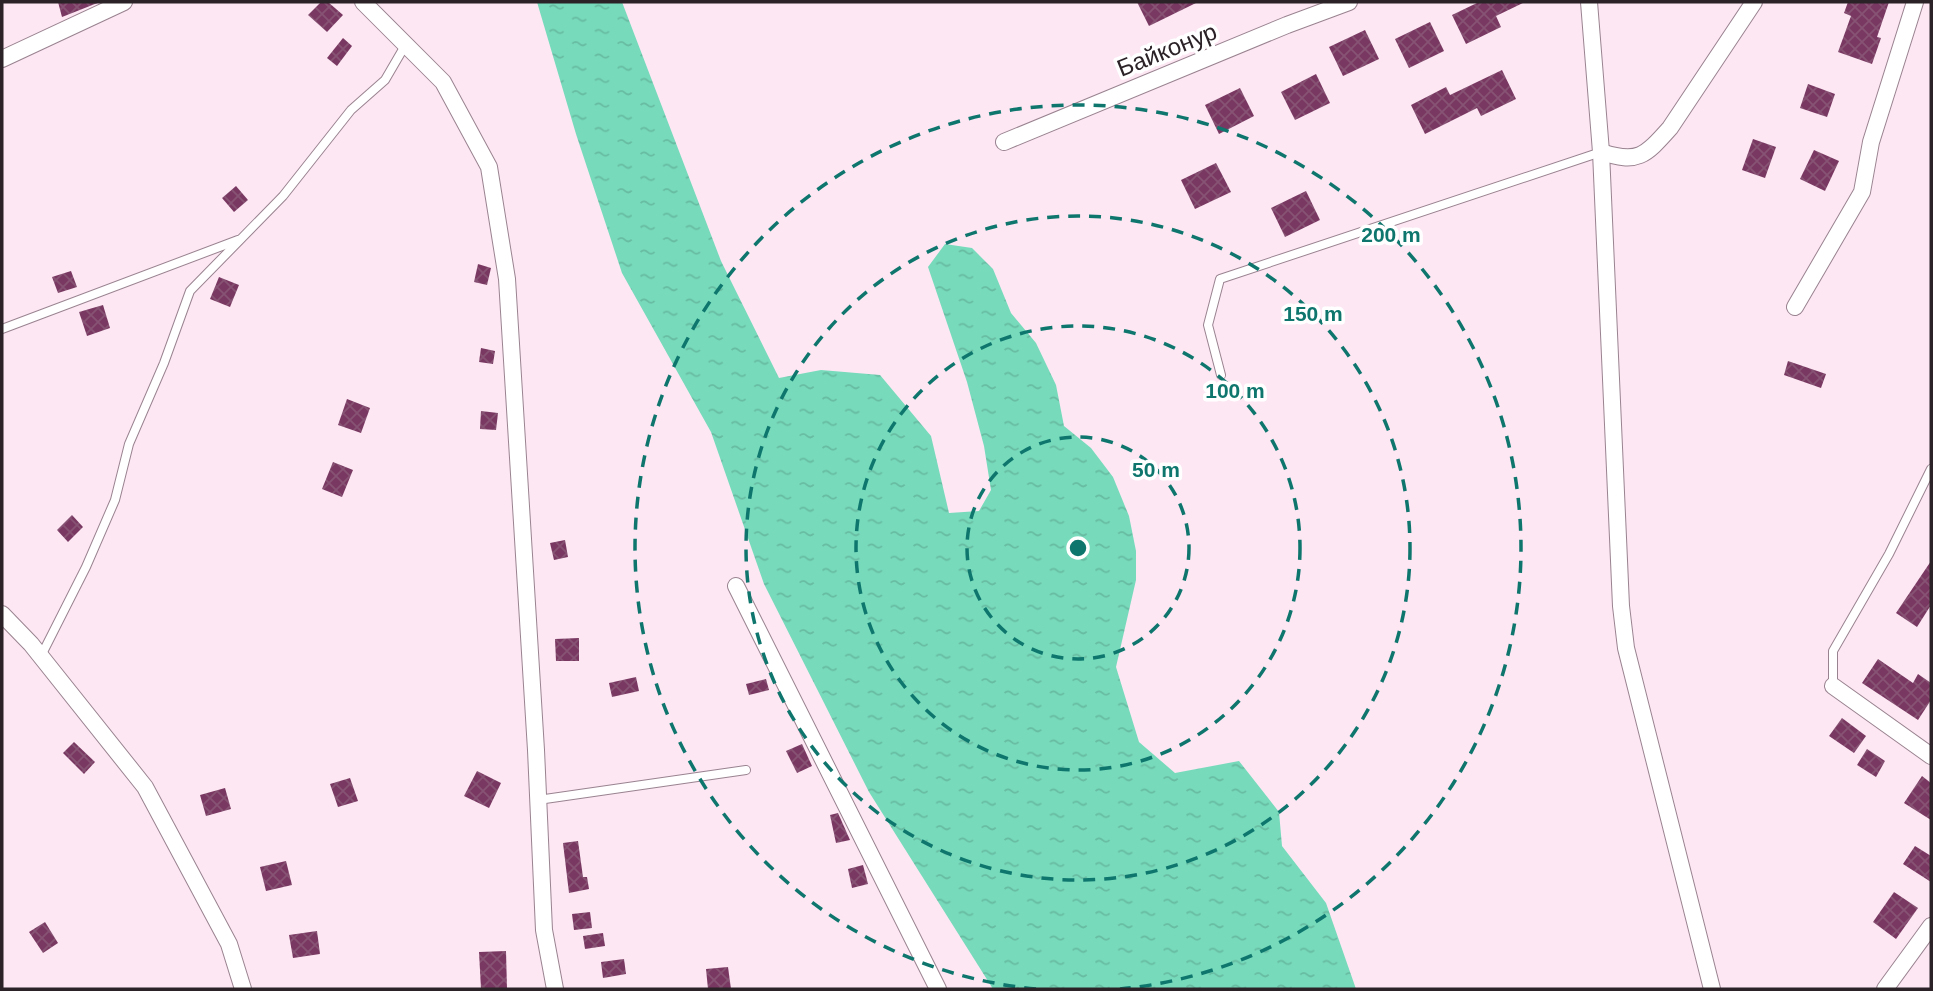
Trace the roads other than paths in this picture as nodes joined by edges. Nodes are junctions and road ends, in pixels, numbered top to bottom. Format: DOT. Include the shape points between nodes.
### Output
graph roads {
  1 [pos="124,2"];
  2 [pos="363,2"];
  3 [pos="1349,2"];
  4 [pos="1589,2"];
  5 [pos="1754,2"];
  6 [pos="1915,2"];
  7 [pos="406,44"];
  8 [pos="2,59"];
  9 [pos="1004,142"];
  10 [pos="1601,152"];
  11 [pos="240,239"];
  12 [pos="1795,307"];
  13 [pos="2,329"];
  14 [pos="1222,375"];
  15 [pos="1931,469"];
  16 [pos="736,586"];
  17 [pos="2,614"];
  18 [pos="41,657"];
  19 [pos="1833,686"];
  20 [pos="1931,756"];
  21 [pos="746,770"];
  22 [pos="538,800"];
  23 [pos="1931,926"];
  24 [pos="243,989"];
  25 [pos="555,989"];
  26 [pos="937,989"];
  27 [pos="1712,989"];
  28 [pos="1885,989"];
  1 -- 8 [label="street"];
  2 -- 7 [label="street"];
  3 -- 9 [label="street, Байконур"];
  4 -- 10 [label="street"];
  5 -- 10 [label="street" via="1654,146 1641,156 1621,159"];
  6 -- 12 [label="street" via="1871,142 1862,192"];
  7 -- 11 [label="lane" via="385,80 351,110 283,196"];
  7 -- 22 [label="street" via="443,82 489,167 507,279"];
  10 -- 14 [label="lane" via="1220,279 1208,325"];
  10 -- 27 [label="street" via="1626,648"];
  11 -- 13 [label="lane"];
  11 -- 18 [label="lane" via="190,291 129,444 115,500"];
  15 -- 19 [label="lane" via="1833,651"];
  16 -- 26 [label="street"];
  17 -- 18 [label="street"];
  18 -- 24 [label="street" via="145,787 229,944"];
  19 -- 20 [label="street"];
  21 -- 22 [label="lane"];
  22 -- 25 [label="street" via="544,930"];
  23 -- 28 [label="street"];
}
